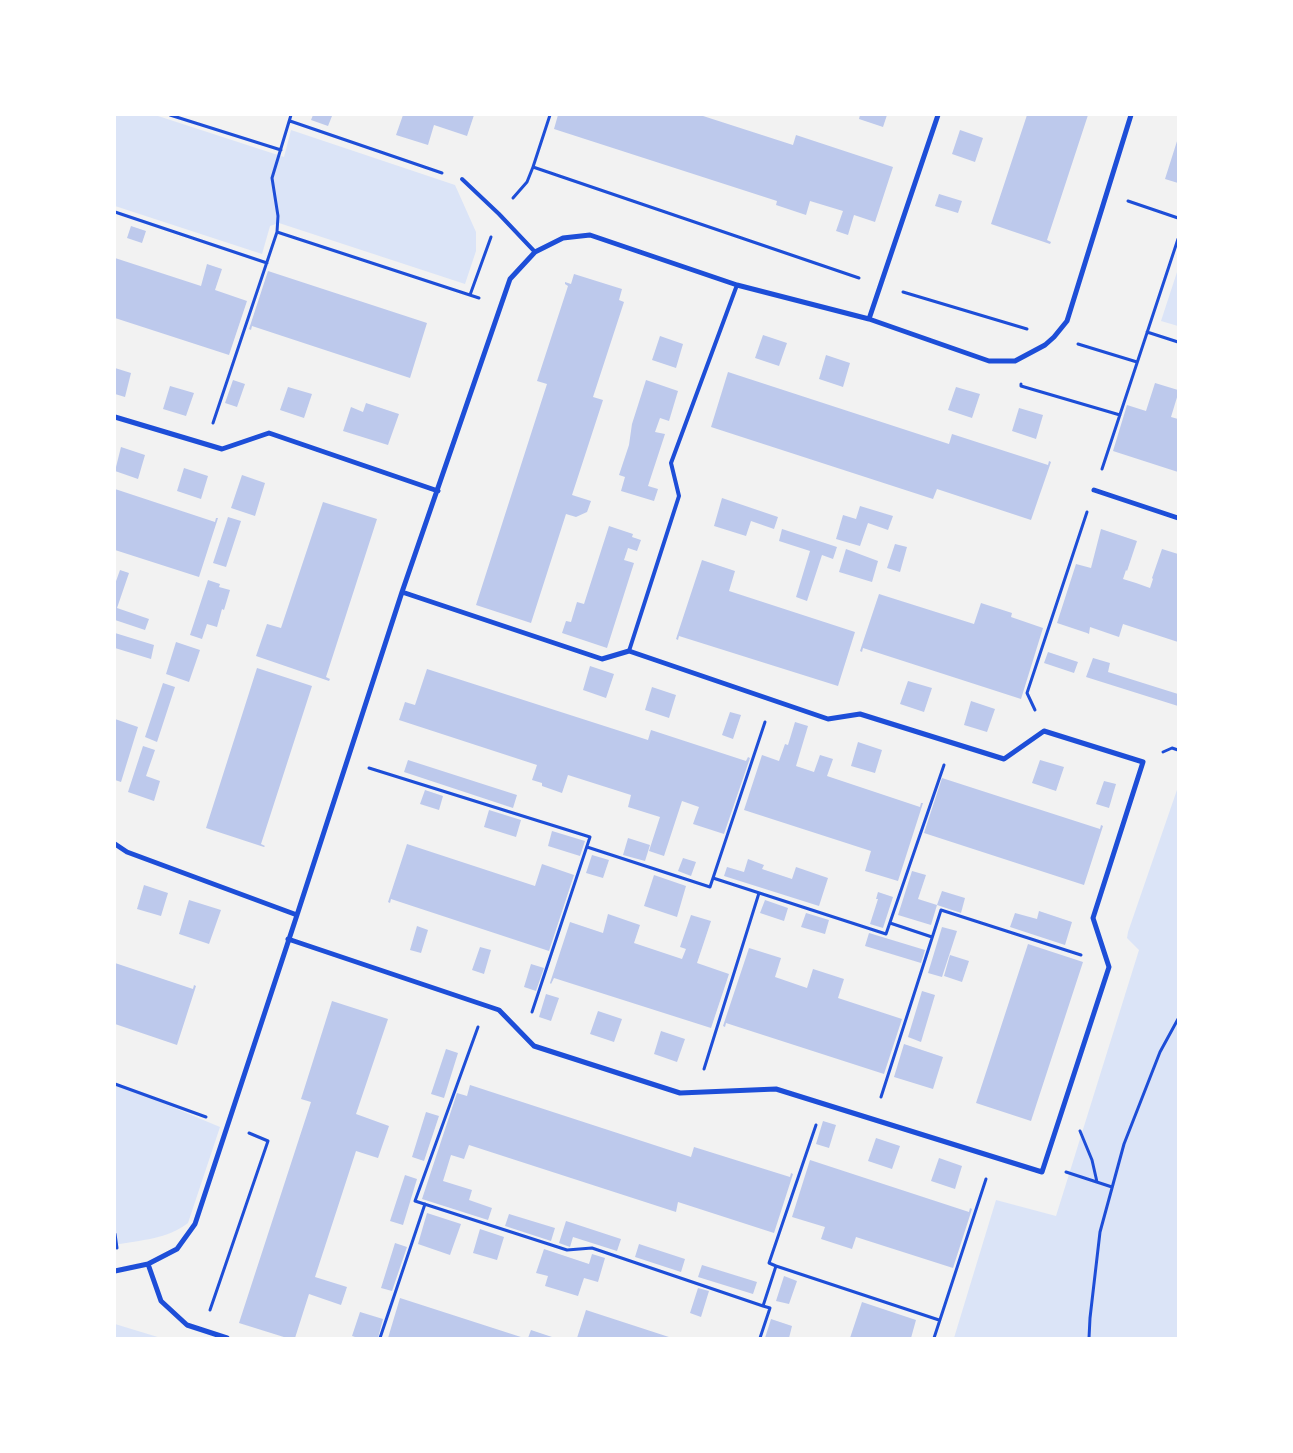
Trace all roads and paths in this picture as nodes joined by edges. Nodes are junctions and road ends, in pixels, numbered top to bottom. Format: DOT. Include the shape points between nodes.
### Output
graph roads {
  1 [pos="170,115"];
  2 [pos="291,115"];
  3 [pos="550,115"];
  4 [pos="938,115"];
  5 [pos="1131,115"];
  6 [pos="290,121"];
  7 [pos="281,150"];
  8 [pos="462,179"];
  9 [pos="1106,194"];
  10 [pos="115,212"];
  11 [pos="1178,218"];
  12 [pos="277,232"];
  13 [pos="535,252"];
  14 [pos="267,263"];
  15 [pos="737,285"];
  16 [pos="880,285"];
  17 [pos="501,305"];
  18 [pos="869,319"];
  19 [pos="1147,332"];
  20 [pos="1054,337"];
  21 [pos="1178,342"];
  22 [pos="1015,361"];
  23 [pos="1137,362"];
  24 [pos="1120,415"];
  25 [pos="115,417"];
  26 [pos="206,444"];
  27 [pos="1094,490"];
  28 [pos="438,491"];
  29 [pos="1178,518"];
  30 [pos="402,592"];
  31 [pos="629,651"];
  32 [pos="773,700"];
  33 [pos="952,743"];
  34 [pos="347,761"];
  35 [pos="115,844"];
  36 [pos="587,847"];
  37 [pos="713,878"];
  38 [pos="759,893"];
  39 [pos="297,915"];
  40 [pos="890,923"];
  41 [pos="932,937"];
  42 [pos="288,939"];
  43 [pos="1102,945"];
  44 [pos="486,1006"];
  45 [pos="1178,1019"];
  46 [pos="524,1036"];
  47 [pos="115,1084"];
  48 [pos="697,1092"];
  49 [pos="823,1104"];
  50 [pos="1064,1105"];
  51 [pos="874,1120"];
  52 [pos="227,1124"];
  53 [pos="993,1157"];
  54 [pos="1044,1164"];
  55 [pos="1097,1182"];
  56 [pos="1112,1187"];
  57 [pos="426,1204"];
  58 [pos="148,1264"];
  59 [pos="776,1266"];
  60 [pos="115,1271"];
  61 [pos="763,1306"];
  62 [pos="939,1320"];
  63 [pos="203,1330"];
  64 [pos="227,1338"];
  65 [pos="380,1338"];
  66 [pos="760,1338"];
  67 [pos="934,1338"];
  68 [pos="1089,1338"];
  1 -- 7 [label="path"];
  2 -- 6 [label="path"];
  3 -- 16 [label="path" via="533,167"];
  4 -- 16 [label="street"];
  5 -- 9 [label="street"];
  6 -- 7 [label="path"];
  6 -- 8 [label="path"];
  7 -- 12 [label="path" via="272,178"];
  8 -- 13 [label="lane"];
  9 -- 11 [label="path"];
  9 -- 20 [label="street" via="1067,321"];
  10 -- 14 [label="path"];
  12 -- 14 [label="path"];
  12 -- 17 [label="path"];
  13 -- 15 [label="street" via="563,238 590,235"];
  13 -- 17 [label="street" via="510,279"];
  14 -- 26 [label="path"];
  15 -- 18 [label="street"];
  15 -- 31 [label="lane" via="671,463 679,496"];
  16 -- 18 [label="street"];
  16 -- 20 [label="path"];
  17 -- 28 [label="street"];
  18 -- 22 [label="street" via="989,361"];
  19 -- 21 [label="path"];
  20 -- 22 [label="street" via="1046,345"];
  20 -- 23 [label="path"];
  22 -- 24 [label="path" via="1021,386"];
  25 -- 26 [label="street"];
  26 -- 28 [label="street" via="222,449 269,433"];
  27 -- 29 [label="street"];
  28 -- 30 [label="street"];
  30 -- 31 [label="street" via="602,659"];
  30 -- 34 [label="street"];
  31 -- 32 [label="street"];
  32 -- 33 [label="street" via="828,718 860,714"];
  32 -- 37 [label="path"];
  33 -- 40 [label="path"];
  33 -- 43 [label="street" via="1004,759 1044,731 1143,762 1093,918"];
  34 -- 36 [label="path" via="590,838"];
  34 -- 39 [label="street"];
  35 -- 39 [label="street" via="127,852"];
  36 -- 37 [label="path" via="710,887"];
  36 -- 46 [label="path"];
  37 -- 38 [label="path"];
  38 -- 40 [label="path" via="886,934"];
  38 -- 48 [label="path"];
  39 -- 42 [label="street"];
  40 -- 41 [label="path"];
  41 -- 43 [label="path" via="941,910 1080,955"];
  41 -- 51 [label="path"];
  42 -- 44 [label="street"];
  42 -- 52 [label="street"];
  43 -- 50 [label="street" via="1110,967"];
  44 -- 46 [label="street" via="499,1010"];
  44 -- 57 [label="path" via="415,1201"];
  45 -- 56 [label="path" via="1160,1052 1127,1134"];
  46 -- 48 [label="street" via="534,1046 680,1093"];
  47 -- 52 [label="path"];
  48 -- 49 [label="street" via="776,1089"];
  49 -- 51 [label="street"];
  49 -- 59 [label="path" via="769,1263"];
  50 -- 54 [label="street"];
  50 -- 55 [label="path" via="1076,1120"];
  51 -- 53 [label="street"];
  52 -- 58 [label="street" via="195,1224 177,1249"];
  52 -- 63 [label="path" via="268,1141"];
  53 -- 54 [label="street" via="1042,1172"];
  53 -- 62 [label="path"];
  54 -- 55 [label="path"];
  55 -- 56 [label="path"];
  56 -- 68 [label="path" via="1100,1232"];
  57 -- 61 [label="path" via="567,1250 592,1248"];
  57 -- 65 [label="path"];
  58 -- 60 [label="street"];
  58 -- 63 [label="street" via="161,1301 187,1324"];
  59 -- 61 [label="path"];
  59 -- 62 [label="path"];
  61 -- 66 [label="path" via="770,1308"];
  62 -- 67 [label="path"];
  63 -- 64 [label="street"];
}
